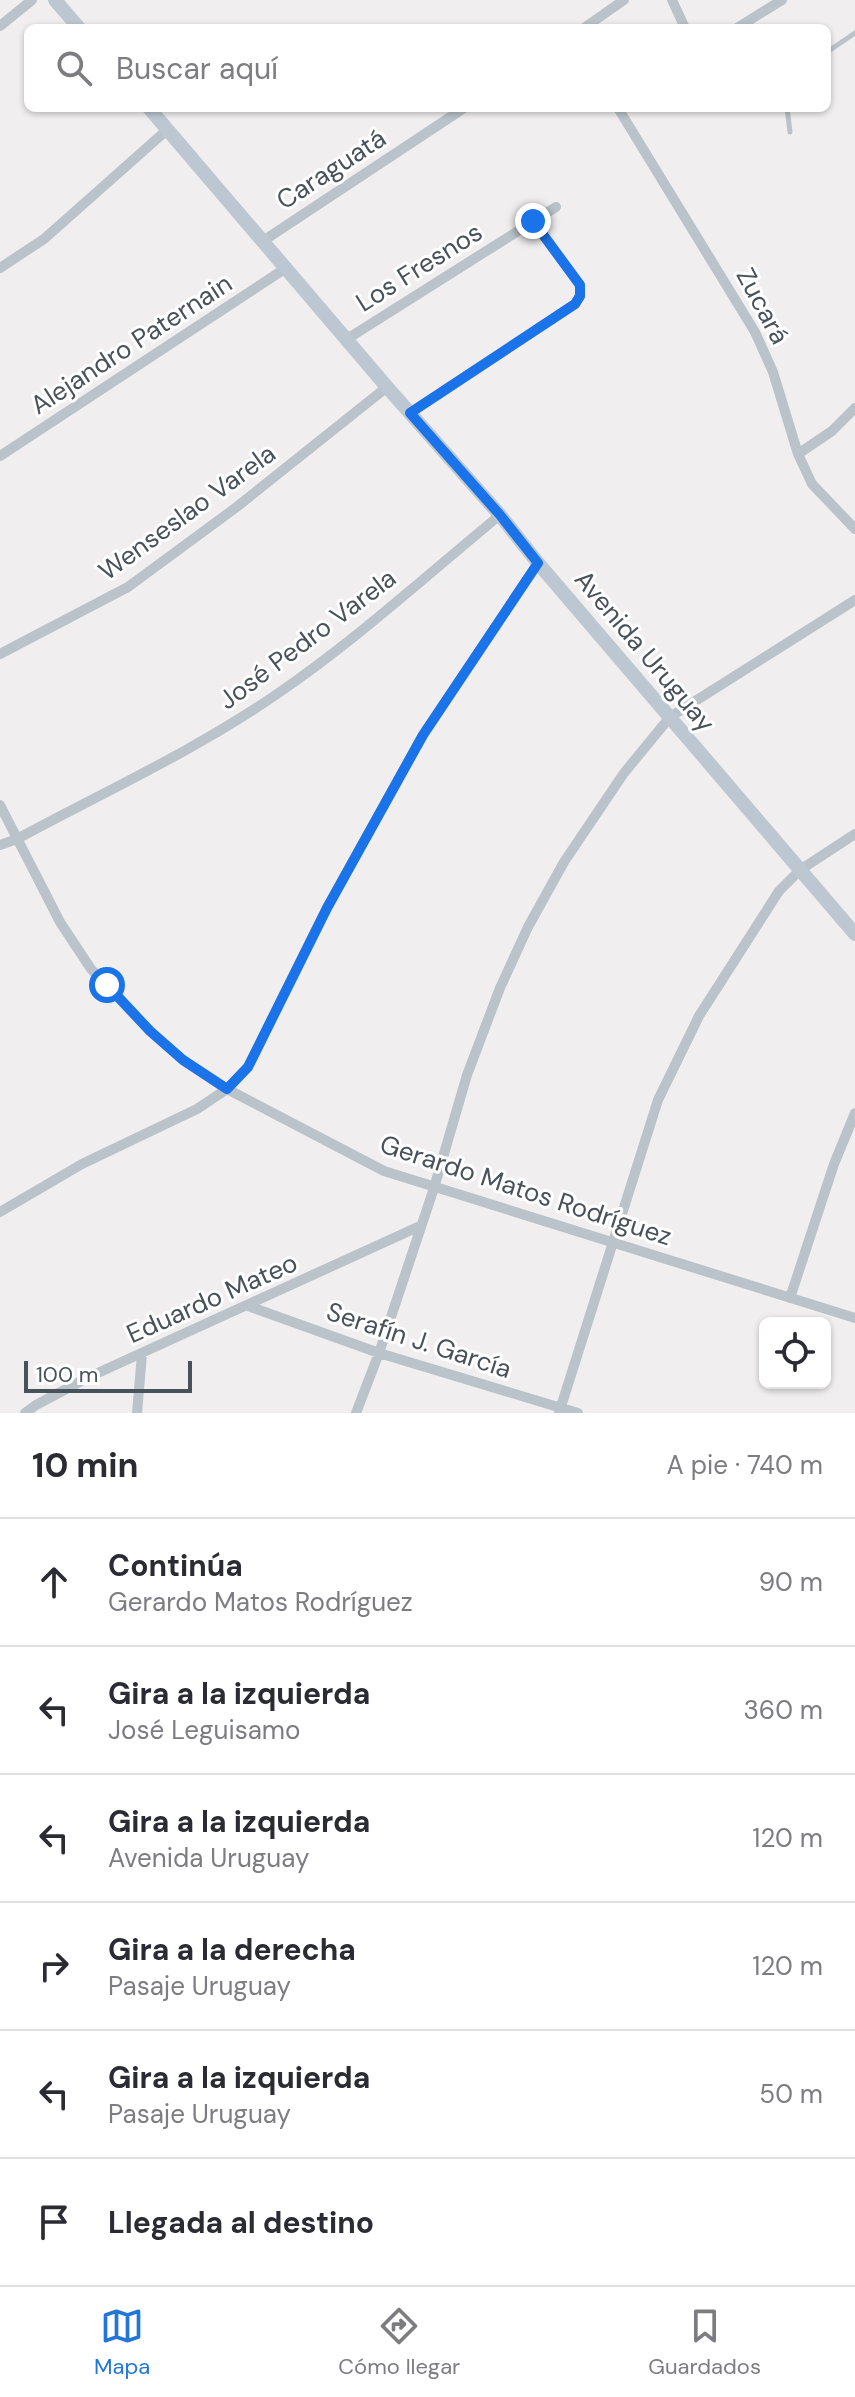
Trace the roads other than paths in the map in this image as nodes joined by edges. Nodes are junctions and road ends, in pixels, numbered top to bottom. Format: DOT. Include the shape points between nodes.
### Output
graph roads {
  1 [pos="32,0"];
  2 [pos="55,0"];
  3 [pos="624,0"];
  4 [pos="672,0"];
  5 [pos="782,0"];
  6 [pos="76,24"];
  7 [pos="590,24"];
  8 [pos="683,24"];
  9 [pos="743,24"];
  10 [pos="0,26"];
  11 [pos="855,33"];
  12 [pos="831,49"];
  13 [pos="153,112"];
  14 [pos="458,112"];
  15 [pos="620,112"];
  16 [pos="788,112"];
  17 [pos="168,129"];
  18 [pos="790,132"];
  19 [pos="556,207"];
  20 [pos="533,221"];
  21 [pos="263,241"];
  22 [pos="0,268"];
  23 [pos="286,268"];
  24 [pos="347,339"];
  25 [pos="387,387"];
  26 [pos="855,408"];
  27 [pos="410,413"];
  28 [pos="798,454"];
  29 [pos="0,456"];
  30 [pos="500,515"];
  31 [pos="855,529"];
  32 [pos="538,563"];
  33 [pos="855,600"];
  34 [pos="0,654"];
  35 [pos="670,717"];
  36 [pos="0,805"];
  37 [pos="855,834"];
  38 [pos="17,839"];
  39 [pos="0,845"];
  40 [pos="800,870"];
  41 [pos="855,934"];
  42 [pos="227,1089"];
  43 [pos="855,1113"];
  44 [pos="434,1188"];
  45 [pos="0,1212"];
  46 [pos="420,1226"];
  47 [pos="614,1243"];
  48 [pos="790,1298"];
  49 [pos="248,1306"];
  50 [pos="855,1318"];
  51 [pos="379,1353"];
  52 [pos="142,1354"];
  53 [pos="560,1410"];
  54 [pos="25,1413"];
  55 [pos="137,1413"];
  56 [pos="356,1413"];
  57 [pos="578,1413"];
  1 -- 10 [label="street"];
  2 -- 6 [label="street"];
  3 -- 7 [label="street"];
  4 -- 8 [label="street"];
  5 -- 9 [label="street"];
  11 -- 12 [label="lane"];
  13 -- 17 [label="street, Avenida Uruguay"];
  14 -- 21 [label="street, Caraguatá"];
  15 -- 28 [label="street, Zucará" via="755,332"];
  16 -- 18 [label="lane"];
  17 -- 21 [label="street, Avenida Uruguay"];
  17 -- 22 [label="street" via="44,239"];
  19 -- 20 [label="street, Los Fresnos"];
  20 -- 24 [label="street, Los Fresnos"];
  20 -- 27 [label="street" via="580,285 575,304"];
  21 -- 23 [label="street, Avenida Uruguay"];
  23 -- 24 [label="street, Avenida Uruguay"];
  23 -- 29 [label="street, Alejandro Paternain"];
  24 -- 25 [label="street, Avenida Uruguay"];
  25 -- 27 [label="street, Avenida Uruguay"];
  25 -- 34 [label="street, Wenseslao Varela" via="128,587"];
  26 -- 28 [label="street"];
  27 -- 30 [label="street, Avenida Uruguay"];
  28 -- 31 [label="street, Zucará" via="812,484"];
  30 -- 32 [label="street, Avenida Uruguay"];
  30 -- 38 [label="street, José Pedro Varela" via="277,694 222,730"];
  32 -- 35 [label="street, Avenida Uruguay"];
  32 -- 42 [label="street" via="423,735 327,908 248,1067"];
  33 -- 35 [label="street"];
  35 -- 40 [label="street, Avenida Uruguay"];
  35 -- 44 [label="street" via="624,773 528,927 467,1075"];
  36 -- 38 [label="street, Gerardo Matos Rodríguez"];
  37 -- 40 [label="street"];
  38 -- 39 [label="street, José Pedro Varela"];
  38 -- 42 [label="street, Gerardo Matos Rodríguez" via="91,969 150,1031"];
  40 -- 41 [label="street, Avenida Uruguay"];
  40 -- 47 [label="street" via="779,891 699,1016 658,1100"];
  42 -- 44 [label="street, Gerardo Matos Rodríguez" via="384,1171"];
  42 -- 45 [label="street"];
  43 -- 48 [label="street"];
  44 -- 46 [label="street"];
  44 -- 47 [label="street, Gerardo Matos Rodríguez"];
  46 -- 49 [label="street, Eduardo Mateo"];
  46 -- 51 [label="street"];
  47 -- 48 [label="street, Gerardo Matos Rodríguez"];
  47 -- 53 [label="street"];
  48 -- 50 [label="street, Gerardo Matos Rodríguez"];
  49 -- 51 [label="street, Serafín J. García"];
  49 -- 52 [label="street, Eduardo Mateo"];
  51 -- 53 [label="street, Serafín J. García"];
  51 -- 56 [label="street"];
  52 -- 54 [label="street, Eduardo Mateo"];
  52 -- 55 [label="street"];
  53 -- 57 [label="street, Serafín J. García"];
}
